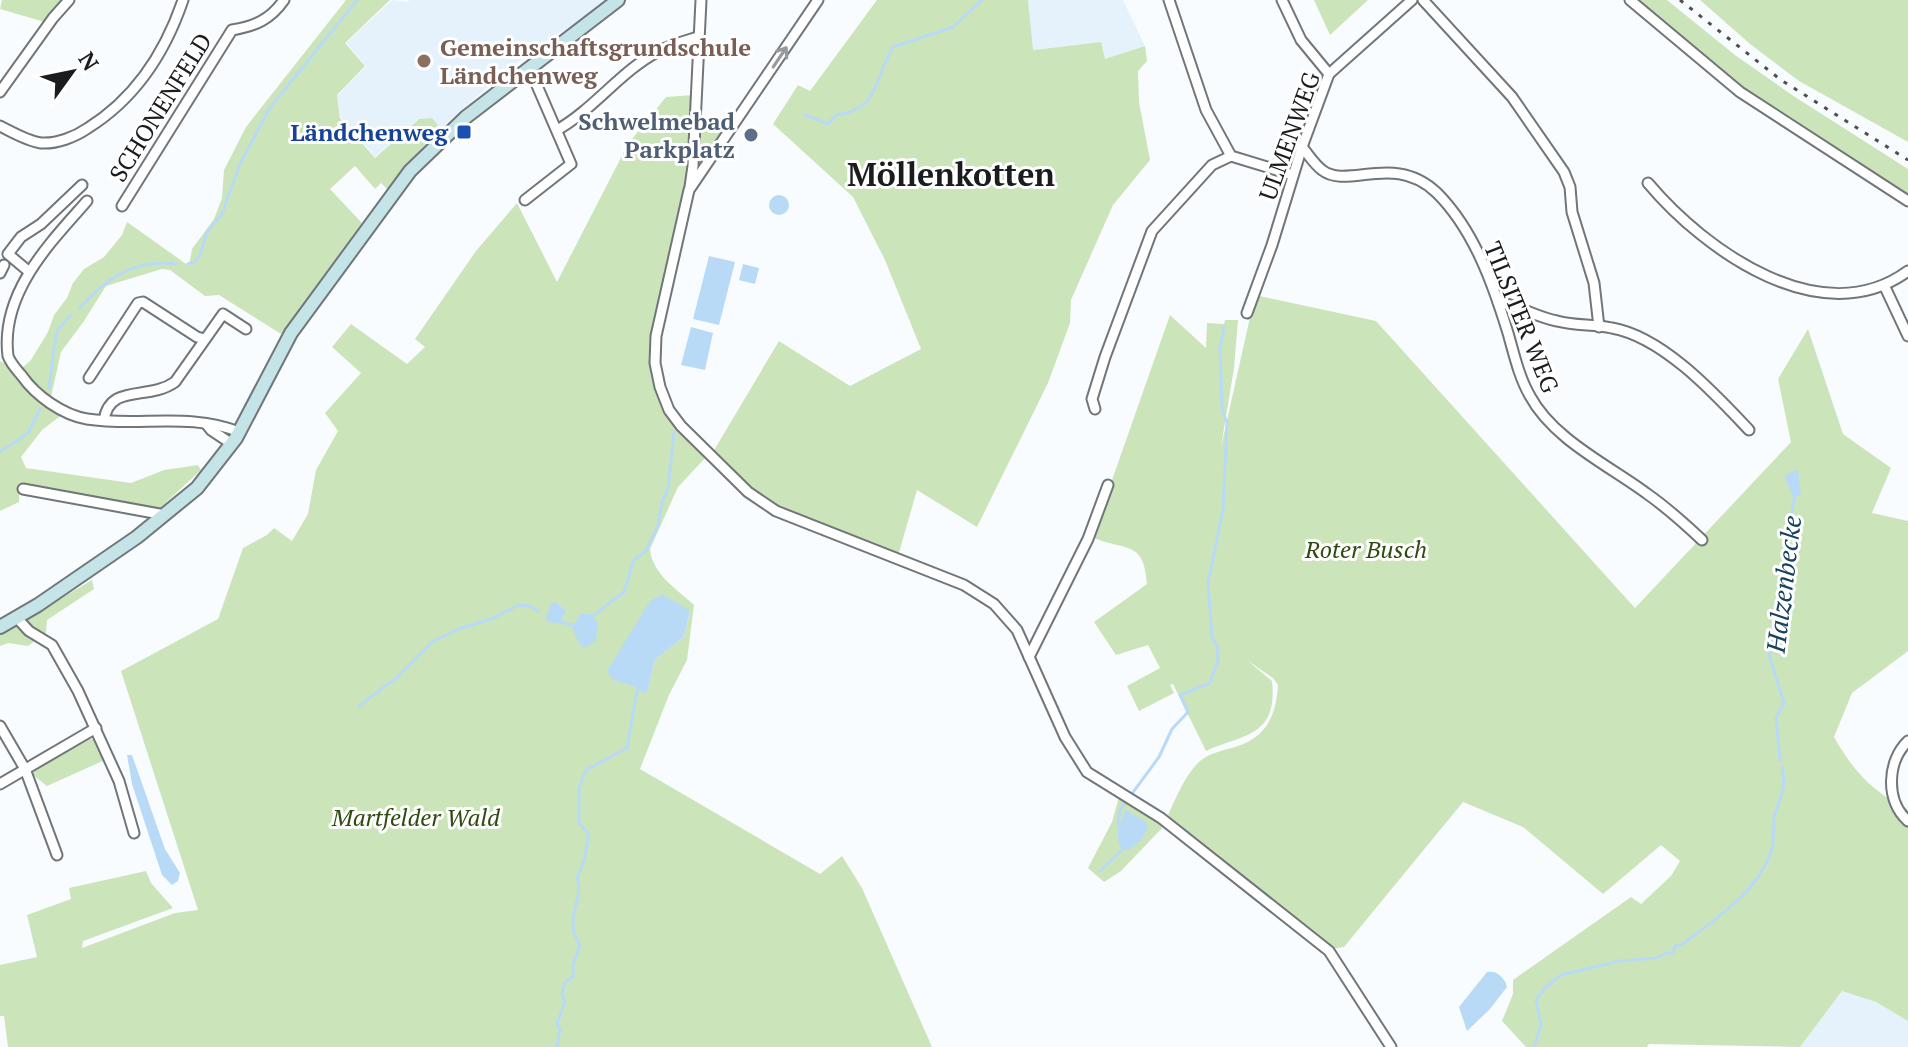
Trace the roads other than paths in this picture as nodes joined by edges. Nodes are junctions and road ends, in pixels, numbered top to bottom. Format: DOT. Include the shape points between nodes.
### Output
graph roads {
  1 [pos="69,0"];
  2 [pos="183,0"];
  3 [pos="284,0"];
  4 [pos="618,0"];
  5 [pos="701,0"];
  6 [pos="818,0"];
  7 [pos="1169,0"];
  8 [pos="1282,0"];
  9 [pos="1412,0"];
  10 [pos="1423,0"];
  11 [pos="1630,0"];
  12 [pos="698,37"];
  13 [pos="527,70"];
  14 [pos="1329,74"];
  15 [pos="0,92"];
  16 [pos="4,128"];
  17 [pos="557,130"];
  18 [pos="1302,147"];
  19 [pos="1231,156"];
  20 [pos="1293,175"];
  21 [pos="1648,183"];
  22 [pos="82,185"];
  23 [pos="689,190"];
  24 [pos="525,200"];
  25 [pos="87,201"];
  26 [pos="1908,201"];
  27 [pos="122,206"];
  28 [pos="27,270"];
  29 [pos="1908,271"];
  30 [pos="1884,285"];
  31 [pos="1498,302"];
  32 [pos="1247,313"];
  33 [pos="1599,327"];
  34 [pos="246,329"];
  35 [pos="1908,336"];
  36 [pos="205,339"];
  37 [pos="4,354"];
  38 [pos="89,378"];
  39 [pos="1095,409"];
  40 [pos="104,420"];
  41 [pos="1749,430"];
  42 [pos="235,438"];
  43 [pos="1108,485"];
  44 [pos="23,489"];
  45 [pos="166,515"];
  46 [pos="1702,540"];
  47 [pos="17,618"];
  48 [pos="0,627"];
  49 [pos="1029,657"];
  50 [pos="0,726"];
  51 [pos="96,728"];
  52 [pos="1908,741"];
  53 [pos="25,769"];
  54 [pos="0,784"];
  55 [pos="1908,821"];
  56 [pos="134,833"];
  57 [pos="57,855"];
  58 [pos="1391,1047"];
  1 -- 15 [label="street"];
  2 -- 16 [label="street" via="146,76 111,114 83,132 50,142 39,143"];
  3 -- 27 [label="street, SCHONENFELD" via="268,19 232,30"];
  4 -- 13 [label="main road"];
  5 -- 12 [label="street"];
  23 -- 6 [label="street, one-way"];
  7 -- 19 [label="street" via="1202,99"];
  8 -- 14 [label="street" via="1301,40"];
  9 -- 14 [label="street, ULMENWEG"];
  10 -- 33 [label="street" via="1512,97 1564,172 1594,283"];
  11 -- 26 [label="street" via="1740,92"];
  12 -- 17 [label="street" via="646,58"];
  12 -- 23 [label="street"];
  13 -- 17 [label="street"];
  13 -- 42 [label="main road" via="449,132 401,182 291,333"];
  14 -- 18 [label="street, ULMENWEG"];
  17 -- 24 [label="street" via="571,164"];
  18 -- 20 [label="street, ULMENWEG"];
  18 -- 31 [label="street, TILSITER WEG" via="1332,175 1384,171 1431,188 1473,244"];
  19 -- 20 [label="street"];
  19 -- 39 [label="street" via="1212,165 1152,231 1105,357 1092,399"];
  20 -- 32 [label="street, ULMENWEG"];
  21 -- 30 [label="street" via="1716,245 1783,283 1835,295"];
  22 -- 28 [label="street" via="8,254"];
  23 -- 49 [label="street" via="655,363 669,410 748,492 776,511 964,585 994,604 1017,630"];
  25 -- 28 [label="street"];
  28 -- 37 [label="street" via="7,302"];
  29 -- 30 [label="street"];
  30 -- 35 [label="street"];
  31 -- 33 [label="street" via="1579,327"];
  31 -- 46 [label="street, TILSITER WEG" via="1522,379 1538,410"];
  33 -- 41 [label="street" via="1613,328 1668,354"];
  34 -- 36 [label="street" via="223,314"];
  36 -- 38 [label="street" via="138,303"];
  36 -- 40 [label="street" via="175,382 112,400"];
  37 -- 40 [label="street" via="37,394 78,417"];
  40 -- 42 [label="street" via="215,424"];
  42 -- 45 [label="main road" via="197,488"];
  43 -- 49 [label="street" via="1088,539"];
  44 -- 45 [label="street"];
  45 -- 47 [label="main road"];
  47 -- 48 [label="main road"];
  47 -- 51 [label="street" via="52,645"];
  49 -- 58 [label="street" via="1087,772 1161,818 1329,951"];
  50 -- 53 [label="street"];
  51 -- 53 [label="street"];
  51 -- 56 [label="street"];
  52 -- 55 [label="street" via="1896,756 1891,787"];
  53 -- 54 [label="street"];
  53 -- 57 [label="street"];
}
